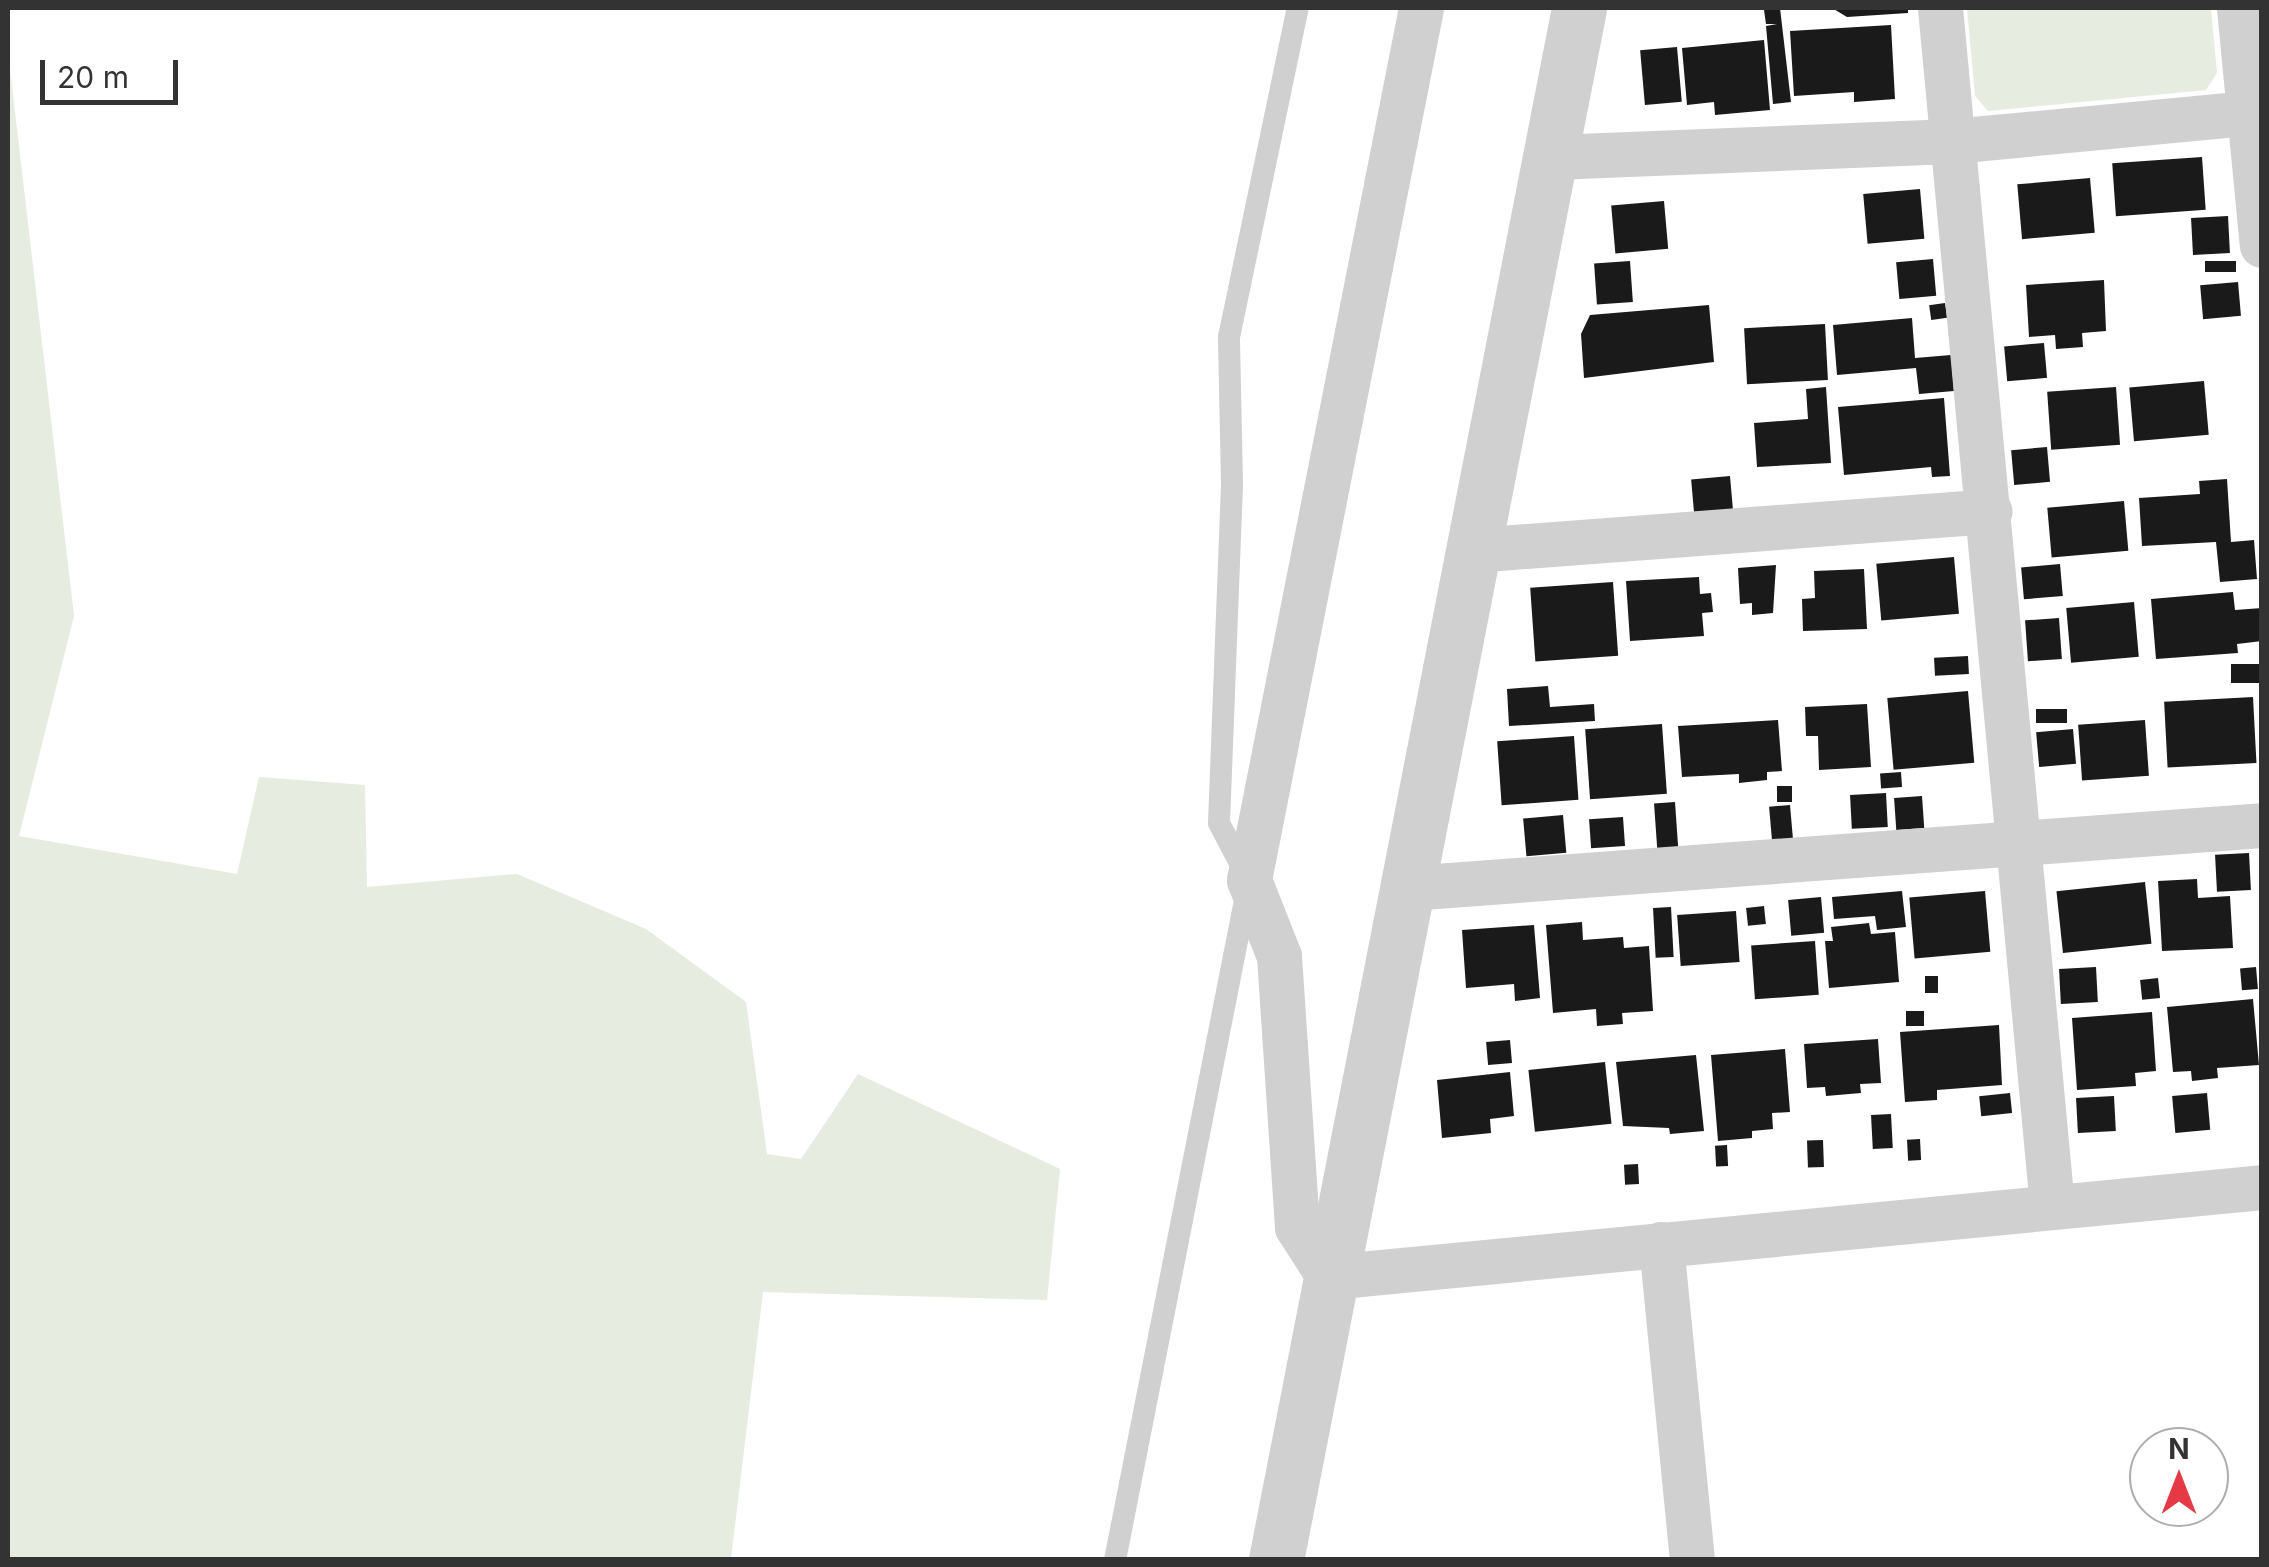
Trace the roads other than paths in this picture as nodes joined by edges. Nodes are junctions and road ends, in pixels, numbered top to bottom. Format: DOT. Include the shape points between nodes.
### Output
graph roads {
  1 [pos="1298,8"];
  2 [pos="1421,8"];
  3 [pos="1579,8"];
  4 [pos="1940,8"];
  5 [pos="2240,8"];
  6 [pos="2249,113"];
  7 [pos="1952,141"];
  8 [pos="1553,157"];
  9 [pos="2262,245"];
  10 [pos="1990,511"];
  11 [pos="1474,550"];
  12 [pos="2262,825"];
  13 [pos="2018,846"];
  14 [pos="1250,880"];
  15 [pos="1409,888"];
  16 [pos="2262,1187"];
  17 [pos="2052,1208"];
  18 [pos="1661,1244"];
  19 [pos="1329,1277"];
  20 [pos="1116,1560"];
  21 [pos="1276,1560"];
  22 [pos="1692,1560"];
  1 -- 14 [label="lane" via="1229,337 1232,484 1219,823"];
  2 -- 14 [label="street"];
  3 -- 8 [label="street"];
  4 -- 7 [label="street"];
  5 -- 6 [label="street"];
  6 -- 7 [label="street"];
  6 -- 9 [label="street"];
  7 -- 8 [label="street"];
  7 -- 10 [label="street"];
  8 -- 11 [label="street"];
  10 -- 11 [label="street"];
  10 -- 13 [label="street"];
  11 -- 15 [label="street"];
  12 -- 13 [label="street"];
  13 -- 15 [label="street"];
  13 -- 17 [label="street"];
  14 -- 19 [label="street" via="1278,956 1297,1227"];
  14 -- 20 [label="lane"];
  15 -- 19 [label="street"];
  16 -- 17 [label="street"];
  17 -- 18 [label="street"];
  18 -- 19 [label="street"];
  18 -- 22 [label="street"];
  19 -- 21 [label="street"];
}
